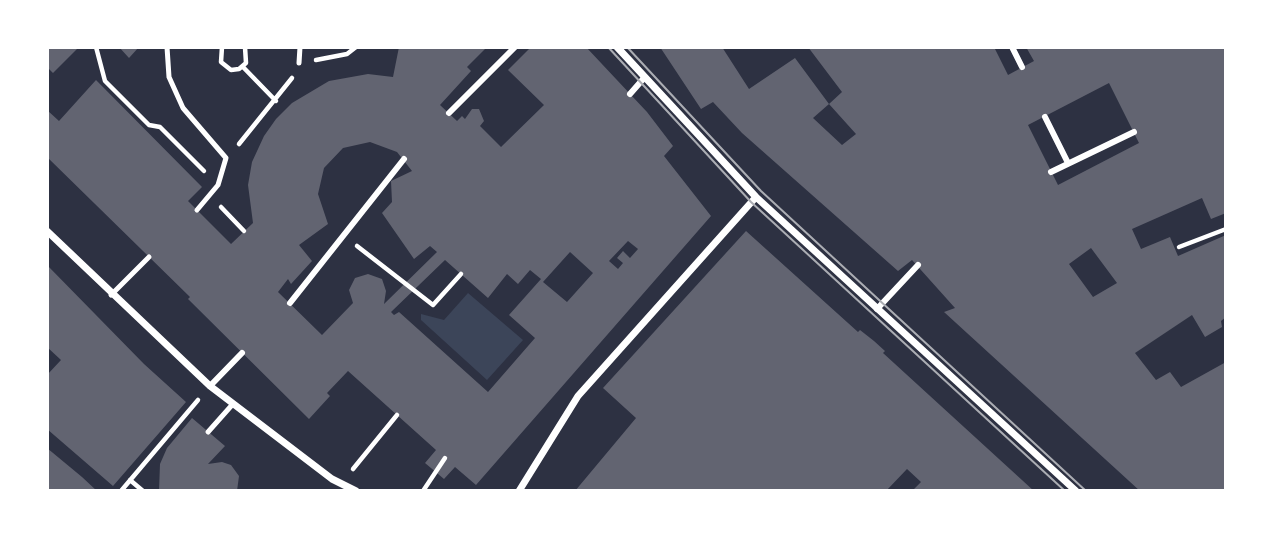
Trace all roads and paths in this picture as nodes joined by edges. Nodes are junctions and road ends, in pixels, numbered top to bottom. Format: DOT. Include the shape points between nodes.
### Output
graph roads {
  1 [pos="96,47"];
  2 [pos="167,47"];
  3 [pos="222,47"];
  4 [pos="245,47"];
  5 [pos="300,47"];
  6 [pos="356,47"];
  7 [pos="515,47"];
  8 [pos="617,47"];
  9 [pos="1012,47"];
  10 [pos="299,63"];
  11 [pos="243,67"];
  12 [pos="1022,67"];
  13 [pos="644,78"];
  14 [pos="630,93"];
  15 [pos="276,101"];
  16 [pos="449,113"];
  17 [pos="1045,117"];
  18 [pos="1134,132"];
  19 [pos="226,158"];
  20 [pos="404,159"];
  21 [pos="1068,163"];
  22 [pos="1051,172"];
  23 [pos="218,185"];
  24 [pos="211,196"];
  25 [pos="756,197"];
  26 [pos="197,210"];
  27 [pos="1226,229"];
  28 [pos="47,231"];
  29 [pos="244,231"];
  30 [pos="343,235"];
  31 [pos="1179,247"];
  32 [pos="149,257"];
  33 [pos="918,265"];
  34 [pos="461,274"];
  35 [pos="111,295"];
  36 [pos="290,303"];
  37 [pos="877,309"];
  38 [pos="242,353"];
  39 [pos="210,386"];
  40 [pos="232,405"];
  41 [pos="397,415"];
  42 [pos="208,432"];
  43 [pos="445,458"];
  44 [pos="130,480"];
  45 [pos="341,483"];
  46 [pos="121,491"];
  47 [pos="143,491"];
  48 [pos="356,491"];
  49 [pos="423,491"];
  50 [pos="519,491"];
  51 [pos="1076,491"];
  1 -- 23 [label="path" via="105,81"];
  2 -- 19 [label="lane" via="169,77 183,108"];
  3 -- 11 [label="path" via="219,57 223,65 231,70"];
  4 -- 11 [label="path" via="248,58"];
  5 -- 10 [label="lane"];
  6 -- 10 [label="path" via="346,54"];
  7 -- 16 [label="street"];
  8 -- 13 [label="street"];
  9 -- 12 [label="street"];
  10 -- 15 [label="path"];
  11 -- 15 [label="path"];
  13 -- 14 [label="street"];
  13 -- 25 [label="street"];
  15 -- 19 [label="path"];
  17 -- 21 [label="street"];
  18 -- 21 [label="street"];
  19 -- 23 [label="lane"];
  20 -- 30 [label="street"];
  21 -- 22 [label="street"];
  23 -- 24 [label="lane"];
  24 -- 26 [label="lane"];
  24 -- 29 [label="path"];
  25 -- 37 [label="street"];
  25 -- 50 [label="street" via="578,396"];
  27 -- 31 [label="path"];
  28 -- 35 [label="street"];
  30 -- 34 [label="path" via="433,304"];
  30 -- 36 [label="street"];
  32 -- 35 [label="lane"];
  33 -- 37 [label="street"];
  35 -- 39 [label="street"];
  37 -- 51 [label="street"];
  38 -- 39 [label="street"];
  39 -- 40 [label="street"];
  39 -- 44 [label="path"];
  40 -- 42 [label="lane"];
  40 -- 45 [label="street"];
  41 -- 45 [label="path"];
  43 -- 49 [label="path"];
  44 -- 46 [label="path"];
  44 -- 47 [label="path"];
  45 -- 48 [label="street"];
}
